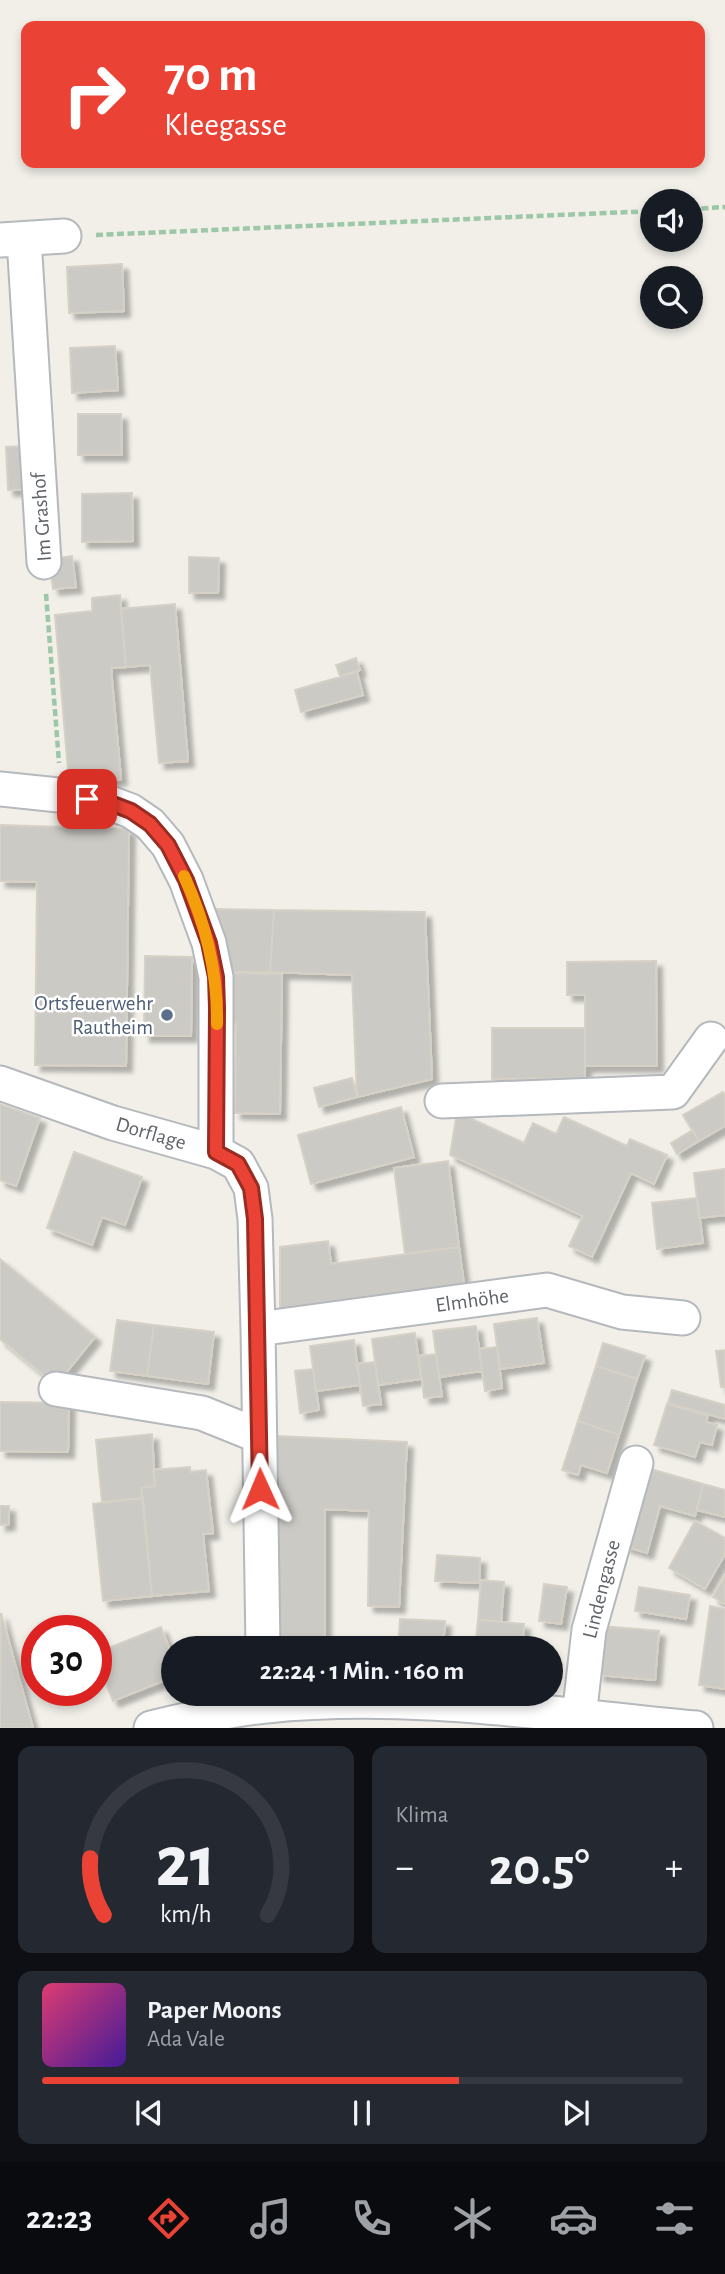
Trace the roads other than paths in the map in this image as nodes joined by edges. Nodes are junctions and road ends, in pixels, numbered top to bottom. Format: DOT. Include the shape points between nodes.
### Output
graph roads {
  1 [pos="64,236"];
  2 [pos="12,239"];
  3 [pos="44,562"];
  4 [pos="0,789"];
  5 [pos="711,1039"];
  6 [pos="0,1083"];
  7 [pos="442,1101"];
  8 [pos="216,1152"];
  9 [pos="683,1318"];
  10 [pos="258,1329"];
  11 [pos="56,1389"];
  12 [pos="259,1436"];
  13 [pos="635,1463"];
  14 [pos="263,1636"];
  15 [pos="265,1709"];
  16 [pos="579,1717"];
  17 [pos="150,1728"];
  18 [pos="696,1728"];
  1 -- 2 [label="street"];
  2 -- 3 [label="street, Im Grashof"];
  4 -- 8 [label="street" via="110,803 150,824 168,845 209,943 216,977"];
  5 -- 7 [label="street" via="673,1092"];
  6 -- 8 [label="street, Dorflage"];
  8 -- 10 [label="street, Dorflage" via="238,1164 251,1188"];
  9 -- 10 [label="street, Elmhöhe" via="622,1312 547,1290"];
  10 -- 12 [label="street, Dorflage"];
  11 -- 12 [label="street" via="202,1413"];
  12 -- 14 [label="street, Dorflage"];
  13 -- 16 [label="street, Lindengasse" via="589,1630"];
  15 -- 16 [label="street" via="383,1702"];
  15 -- 17 [label="street" via="195,1717"];
  16 -- 18 [label="street"];
}
